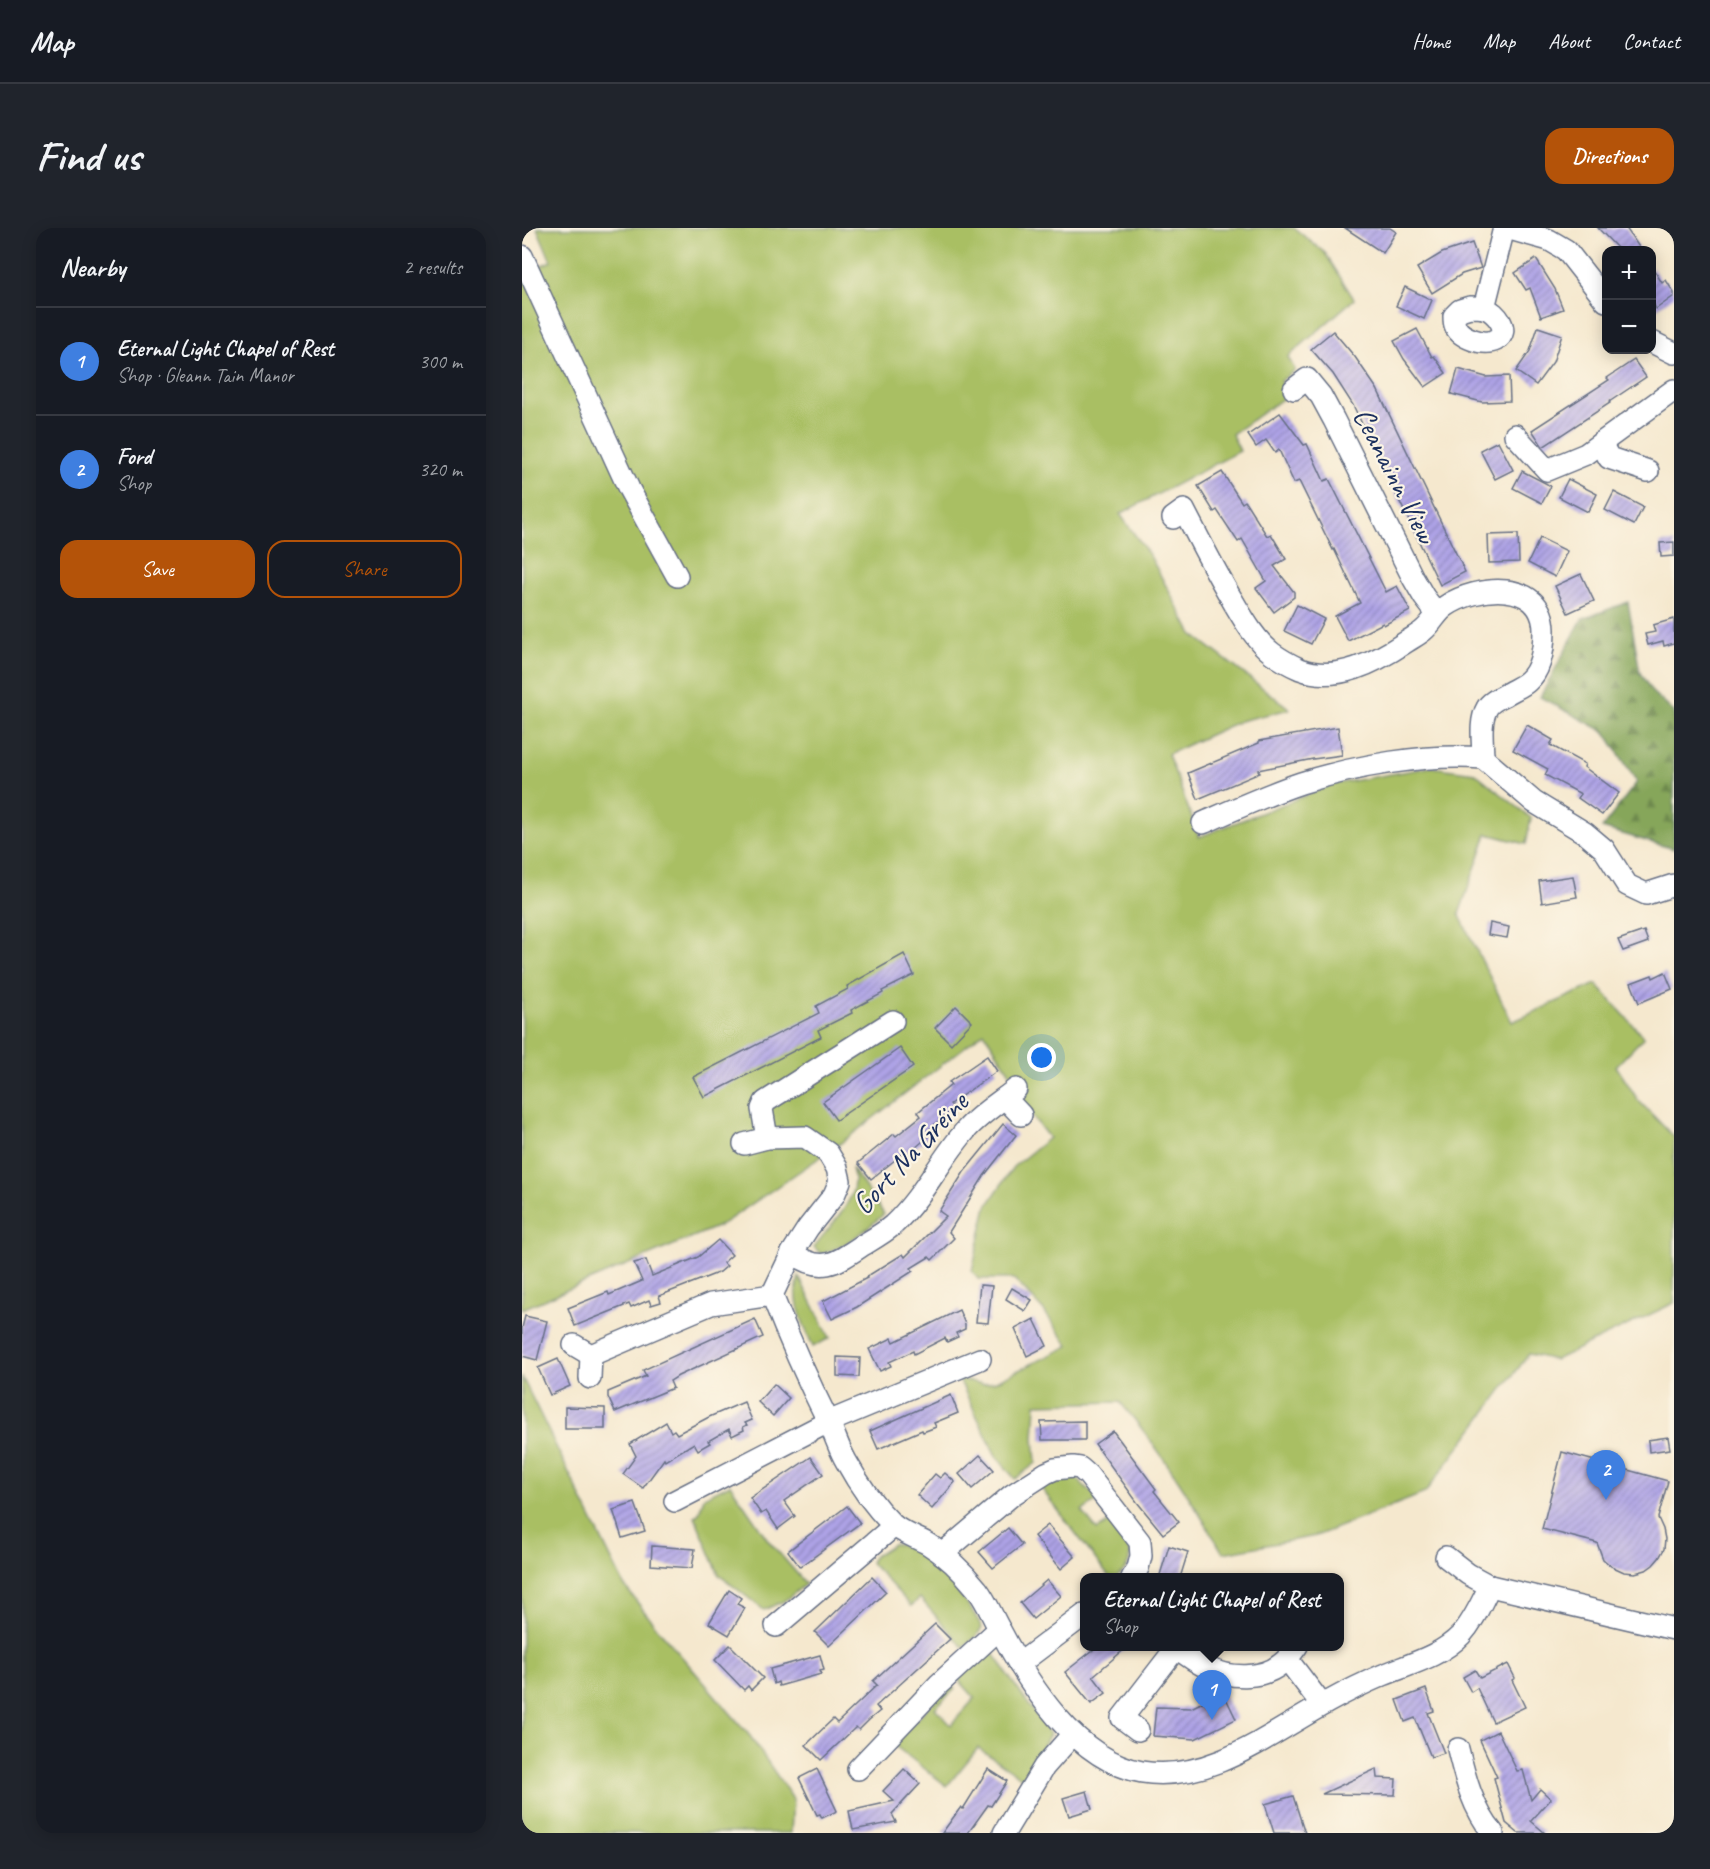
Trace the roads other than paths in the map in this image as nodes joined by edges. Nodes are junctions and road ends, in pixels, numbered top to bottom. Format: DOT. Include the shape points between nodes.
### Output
graph roads {
  1 [pos="1505,228"];
  2 [pos="522,256"];
  3 [pos="1605,300"];
  4 [pos="1484,308"];
  5 [pos="1656,344"];
  6 [pos="1674,353"];
  7 [pos="1294,389"];
  8 [pos="1674,390"];
  9 [pos="1515,435"];
  10 [pos="1601,443"];
  11 [pos="1648,471"];
  12 [pos="1173,519"];
  13 [pos="677,576"];
  14 [pos="1437,614"];
  15 [pos="1483,758"];
  16 [pos="1203,823"];
  17 [pos="1674,885"];
  18 [pos="893,1021"];
  19 [pos="1021,1115"];
  20 [pos="767,1138"];
  21 [pos="744,1144"];
  22 [pos="792,1253"];
  23 [pos="772,1295"];
  24 [pos="980,1359"];
  25 [pos="591,1378"];
  26 [pos="828,1422"];
  27 [pos="675,1501"];
  28 [pos="894,1526"];
  29 [pos="942,1554"];
  30 [pos="1446,1557"];
  31 [pos="1134,1573"];
  32 [pos="1490,1586"];
  33 [pos="1080,1618"];
  34 [pos="776,1626"];
  35 [pos="999,1629"];
  36 [pos="1674,1629"];
  37 [pos="1174,1651"];
  38 [pos="1181,1651"];
  39 [pos="1292,1653"];
  40 [pos="1019,1664"];
  41 [pos="1322,1705"];
  42 [pos="1138,1730"];
  43 [pos="1073,1734"];
  44 [pos="1458,1749"];
  45 [pos="858,1769"];
  46 [pos="1004,1833"];
  47 [pos="1493,1833"];
  1 -- 3 [label="street" via="1549,240 1566,250"];
  1 -- 4 [label="street"];
  2 -- 13 [label="street" via="629,489"];
  5 -- 6 [label="street"];
  7 -- 14 [label="street, Ceanainn View" via="1307,379 1321,396 1413,578"];
  8 -- 10 [label="street"];
  9 -- 10 [label="street" via="1547,470 1586,454"];
  10 -- 11 [label="street" via="1609,458"];
  12 -- 14 [label="street" via="1184,510 1259,641 1272,654 1301,669 1323,674 1348,671 1372,662 1425,629"];
  14 -- 15 [label="street" via="1461,598 1500,590 1518,593 1540,613 1544,628 1541,658 1529,681 1488,705 1483,716"];
  15 -- 16 [label="street" via="1444,756 1327,775"];
  15 -- 17 [label="street" via="1534,802 1604,849 1627,885 1646,894"];
  18 -- 20 [label="street" via="765,1102 762,1109"];
  19 -- 22 [label="street, Gort Na Gréine" via="1011,1094 966,1130 892,1226 844,1258 831,1264 815,1263"];
  20 -- 21 [label="street, Gort Na Gréine"];
  20 -- 22 [label="street, Gort Na Gréine" via="805,1137 828,1153 840,1181"];
  22 -- 23 [label="street, Gort Na Gréine"];
  23 -- 25 [label="street" via="711,1304 582,1350"];
  23 -- 26 [label="street"];
  24 -- 26 [label="street"];
  26 -- 27 [label="street"];
  26 -- 28 [label="street" via="845,1460"];
  28 -- 29 [label="street"];
  28 -- 34 [label="street"];
  29 -- 31 [label="street" via="1012,1495 1055,1468 1073,1467 1088,1474 1140,1542 1142,1556"];
  29 -- 35 [label="street" via="979,1592"];
  30 -- 32 [label="street"];
  32 -- 36 [label="street"];
  32 -- 41 [label="street" via="1471,1623 1444,1649"];
  33 -- 40 [label="street"];
  35 -- 40 [label="street"];
  35 -- 45 [label="street" via="939,1684"];
  37 -- 42 [label="street" via="1122,1718"];
  38 -- 39 [label="street" via="1221,1674 1241,1676 1280,1666"];
  39 -- 41 [label="street"];
  40 -- 43 [label="street"];
  41 -- 43 [label="street" via="1236,1754 1177,1774 1128,1768"];
  43 -- 46 [label="street" via="1044,1767"];
  44 -- 47 [label="street" via="1476,1807"];
}
